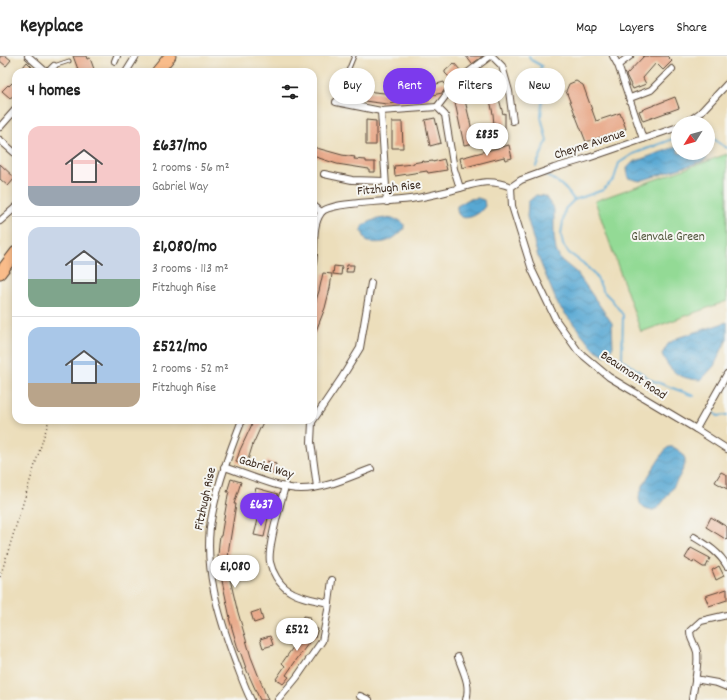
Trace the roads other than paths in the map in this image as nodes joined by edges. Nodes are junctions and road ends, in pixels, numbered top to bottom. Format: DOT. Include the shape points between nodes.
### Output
graph roads {
  1 [pos="28,56"];
  2 [pos="136,56"];
  3 [pos="170,56"];
  4 [pos="354,56"];
  5 [pos="491,56"];
  6 [pos="613,56"];
  7 [pos="630,56"];
  8 [pos="68,61"];
  9 [pos="618,65"];
  10 [pos="54,66"];
  11 [pos="42,68"];
  12 [pos="52,68"];
  13 [pos="128,68"];
  14 [pos="160,68"];
  15 [pos="349,68"];
  16 [pos="672,70"];
  17 [pos="727,84"];
  18 [pos="630,98"];
  19 [pos="346,104"];
  20 [pos="437,107"];
  21 [pos="380,111"];
  22 [pos="12,114"];
  23 [pos="696,116"];
  24 [pos="513,121"];
  25 [pos="0,127"];
  26 [pos="671,129"];
  27 [pos="643,139"];
  28 [pos="0,140"];
  29 [pos="12,150"];
  30 [pos="324,174"];
  31 [pos="385,181"];
  32 [pos="511,187"];
  33 [pos="460,188"];
  34 [pos="387,202"];
  35 [pos="317,208"];
  36 [pos="12,210"];
  37 [pos="321,212"];
  38 [pos="0,221"];
  39 [pos="317,222"];
  40 [pos="12,257"];
  41 [pos="0,272"];
  42 [pos="371,283"];
  43 [pos="727,374"];
  44 [pos="317,415"];
  45 [pos="240,424"];
  46 [pos="312,424"];
  47 [pos="696,429"];
  48 [pos="727,449"];
  49 [pos="224,467"];
  50 [pos="371,469"];
  51 [pos="285,486"];
  52 [pos="316,487"];
  53 [pos="694,537"];
  54 [pos="727,566"];
  55 [pos="332,580"];
  56 [pos="329,603"];
  57 [pos="727,615"];
  58 [pos="458,657"];
  59 [pos="695,680"];
  60 [pos="727,687"];
  61 [pos="360,696"];
  62 [pos="251,700"];
  63 [pos="278,700"];
  64 [pos="369,700"];
  65 [pos="466,700"];
  66 [pos="692,700"];
  1 -- 11 [label="street"];
  2 -- 13 [label="street"];
  3 -- 14 [label="highway"];
  4 -- 15 [label="lane"];
  5 -- 20 [label="street" via="457,81"];
  5 -- 24 [label="street" via="502,66"];
  6 -- 9 [label="street"];
  7 -- 9 [label="street"];
  8 -- 10 [label="lane"];
  9 -- 18 [label="street"];
  10 -- 12 [label="street"];
  16 -- 18 [label="street" via="651,90"];
  17 -- 23 [label="street"];
  18 -- 27 [label="street"];
  19 -- 21 [label="street"];
  20 -- 21 [label="street"];
  20 -- 33 [label="street" via="444,115"];
  21 -- 31 [label="street"];
  22 -- 25 [label="street"];
  26 -- 27 [label="street, Cheyne Avenue"];
  27 -- 32 [label="street, Cheyne Avenue" via="521,180"];
  28 -- 29 [label="street"];
  30 -- 31 [label="street" via="352,180"];
  31 -- 34 [label="street"];
  32 -- 33 [label="street, Fitzhugh Rise" via="495,182 480,182"];
  32 -- 47 [label="street, Beaumont Road" via="512,206 532,270 556,320 578,351 609,377"];
  33 -- 34 [label="street, Fitzhugh Rise"];
  34 -- 37 [label="street, Fitzhugh Rise" via="328,207"];
  35 -- 37 [label="street"];
  36 -- 38 [label="street"];
  37 -- 39 [label="street"];
  40 -- 41 [label="highway"];
  42 -- 44 [label="street" via="360,348"];
  43 -- 47 [label="street"];
  45 -- 49 [label="street, Fitzhugh Rise"];
  46 -- 52 [label="street" via="311,442"];
  47 -- 48 [label="street, Beaumont Road"];
  49 -- 51 [label="street, Gabriel Way"];
  49 -- 62 [label="street, Fitzhugh Rise" via="211,516 209,540 212,579 227,639"];
  50 -- 52 [label="street, Gabriel Way"];
  51 -- 52 [label="street, Gabriel Way" via="300,489"];
  51 -- 56 [label="street" via="272,542 270,561 275,576 288,590 305,598"];
  53 -- 54 [label="street" via="708,545"];
  55 -- 56 [label="street"];
  56 -- 63 [label="street" via="322,641"];
  57 -- 59 [label="street" via="701,621 690,631 690,638 696,651"];
  58 -- 65 [label="street" via="467,680"];
  59 -- 60 [label="street"];
  59 -- 66 [label="street"];
  61 -- 64 [label="street"];
}
